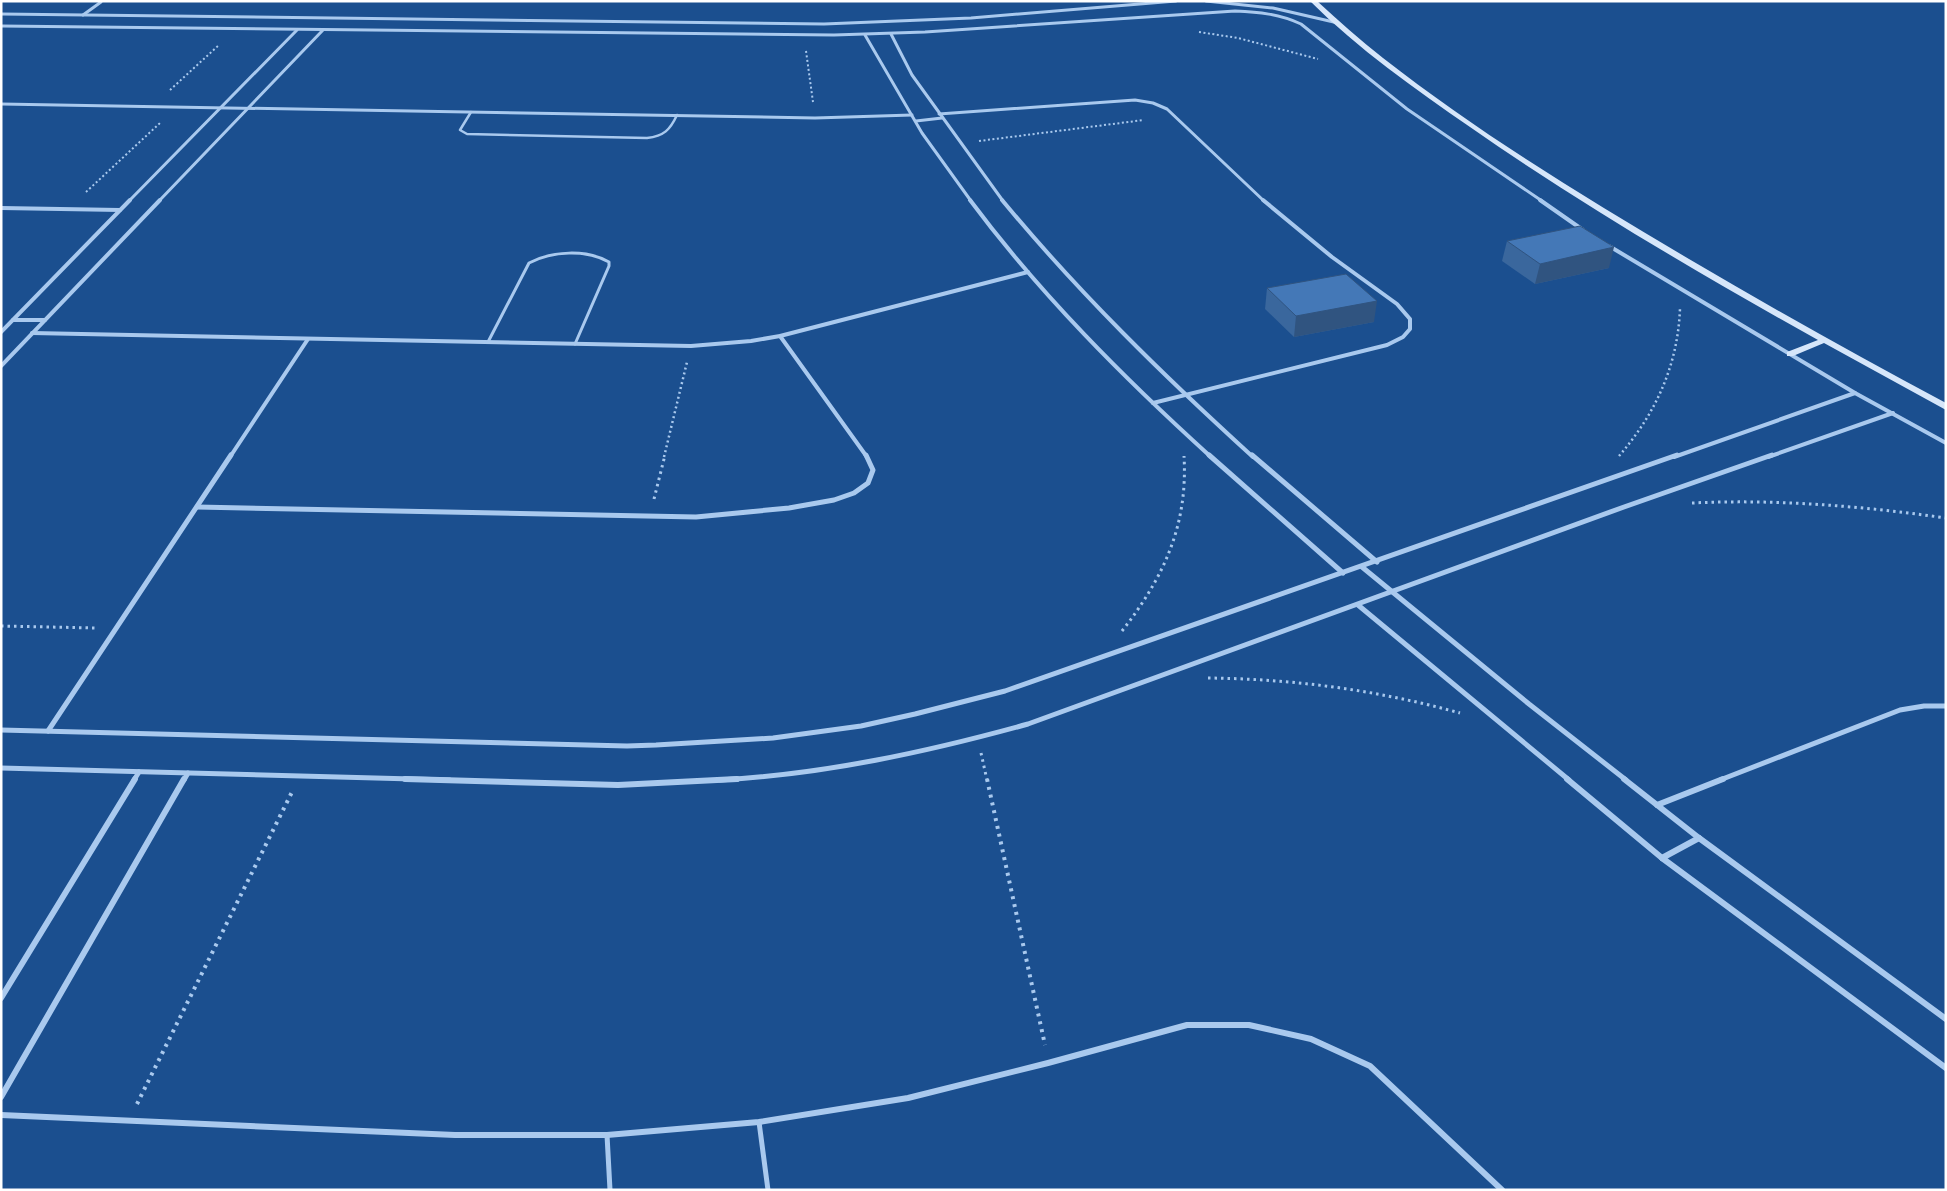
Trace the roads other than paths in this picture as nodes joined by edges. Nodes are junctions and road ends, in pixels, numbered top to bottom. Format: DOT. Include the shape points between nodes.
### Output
graph roads {
  1 [pos="1176,1"];
  2 [pos="1206,1"];
  3 [pos="1313,1"];
  4 [pos="100,2"];
  5 [pos="1,14"];
  6 [pos="83,15"];
  7 [pos="1340,24"];
  8 [pos="1,26"];
  9 [pos="297,30"];
  10 [pos="323,30"];
  11 [pos="891,34"];
  12 [pos="866,35"];
  13 [pos="1,104"];
  14 [pos="220,108"];
  15 [pos="248,108"];
  16 [pos="471,112"];
  17 [pos="677,115"];
  18 [pos="912,115"];
  19 [pos="941,116"];
  20 [pos="916,121"];
  21 [pos="1,208"];
  22 [pos="120,210"];
  23 [pos="1589,234"];
  24 [pos="1606,244"];
  25 [pos="1028,272"];
  26 [pos="13,320"];
  27 [pos="45,320"];
  28 [pos="1,332"];
  29 [pos="32,334"];
  30 [pos="780,336"];
  31 [pos="308,339"];
  32 [pos="1823,341"];
  33 [pos="488,342"];
  34 [pos="575,344"];
  35 [pos="1790,354"];
  36 [pos="1,359"];
  37 [pos="8,359"];
  38 [pos="1,366"];
  39 [pos="1855,392"];
  40 [pos="1185,395"];
  41 [pos="1153,403"];
  42 [pos="1946,407"];
  43 [pos="1893,413"];
  44 [pos="1946,443"];
  45 [pos="196,507"];
  46 [pos="1377,562"];
  47 [pos="1362,567"];
  48 [pos="1343,573"];
  49 [pos="1393,592"];
  50 [pos="1358,605"];
  51 [pos="1946,706"];
  52 [pos="1,730"];
  53 [pos="48,731"];
  54 [pos="1,768"];
  55 [pos="139,772"];
  56 [pos="188,773"];
  57 [pos="1657,805"];
  58 [pos="1699,838"];
  59 [pos="1662,858"];
  60 [pos="1,998"];
  61 [pos="1946,1019"];
  62 [pos="1946,1068"];
  63 [pos="1,1097"];
  64 [pos="1,1115"];
  65 [pos="759,1122"];
  66 [pos="607,1135"];
  67 [pos="610,1190"];
  68 [pos="768,1190"];
  69 [pos="1502,1190"];
  1 -- 6 [label="street" via="971,18 834,24"];
  2 -- 7 [label="street" via="1286,10"];
  3 -- 7 [label="street"];
  4 -- 6 [label="street"];
  5 -- 6 [label="street"];
  7 -- 32 [label="street" via="1439,103 1532,166"];
  8 -- 9 [label="street"];
  9 -- 10 [label="street"];
  9 -- 14 [label="street"];
  10 -- 12 [label="street"];
  10 -- 15 [label="street"];
  11 -- 12 [label="street"];
  11 -- 19 [label="street" via="907,68"];
  11 -- 23 [label="street" via="1200,12 1258,12 1283,16 1301,24 1407,109"];
  12 -- 18 [label="street"];
  13 -- 14 [label="street"];
  14 -- 15 [label="street"];
  14 -- 22 [label="street"];
  15 -- 16 [label="street"];
  15 -- 27 [label="street"];
  16 -- 17 [label="street"];
  16 -- 17 [label="lane" via="460,130 467,134 628,138 666,134"];
  17 -- 18 [label="street" via="815,118"];
  18 -- 20 [label="street"];
  19 -- 20 [label="street"];
  19 -- 40 [label="street" via="980,175 1058,266"];
  19 -- 40 [label="street" via="1135,100 1167,109 1265,202 1332,257 1397,304 1410,319 1410,329 1403,337 1387,345"];
  20 -- 25 [label="street" via="981,215"];
  21 -- 22 [label="street"];
  22 -- 26 [label="street"];
  24 -- 35 [label="street"];
  25 -- 30 [label="street"];
  25 -- 41 [label="street"];
  26 -- 27 [label="street"];
  26 -- 28 [label="street"];
  27 -- 29 [label="street"];
  29 -- 31 [label="street"];
  29 -- 37 [label="street"];
  30 -- 34 [label="street" via="721,345"];
  30 -- 45 [label="street" via="868,458 873,470 868,483 854,494 789,508 696,517"];
  31 -- 33 [label="street"];
  31 -- 45 [label="street"];
  32 -- 35 [label="street"];
  32 -- 42 [label="street"];
  33 -- 34 [label="street"];
  33 -- 34 [label="lane" via="529,263 555,254 600,256 609,262 608,266"];
  35 -- 39 [label="street"];
  36 -- 37 [label="street"];
  37 -- 38 [label="street"];
  39 -- 43 [label="street"];
  39 -- 46 [label="street"];
  40 -- 41 [label="street"];
  40 -- 46 [label="street" via="1273,475"];
  41 -- 48 [label="street"];
  43 -- 44 [label="street"];
  43 -- 49 [label="street"];
  45 -- 53 [label="street"];
  46 -- 47 [label="street"];
  47 -- 48 [label="street"];
  47 -- 49 [label="street"];
  48 -- 53 [label="street" via="1005,691 861,726 784,737 706,744 626,746"];
  49 -- 50 [label="street"];
  49 -- 57 [label="street"];
  50 -- 56 [label="street" via="1028,724 872,762 789,774 704,782 618,785"];
  50 -- 59 [label="street"];
  51 -- 57 [label="street" via="1900,710"];
  52 -- 53 [label="street"];
  54 -- 55 [label="street"];
  55 -- 56 [label="street"];
  55 -- 60 [label="street"];
  56 -- 63 [label="street"];
  57 -- 58 [label="street"];
  58 -- 59 [label="street"];
  58 -- 61 [label="street"];
  59 -- 62 [label="street"];
  64 -- 66 [label="street" via="455,1135"];
  65 -- 66 [label="street"];
  65 -- 68 [label="lane"];
  65 -- 69 [label="street" via="908,1098 1187,1025 1249,1025 1311,1039 1370,1066"];
  66 -- 67 [label="lane"];
}
